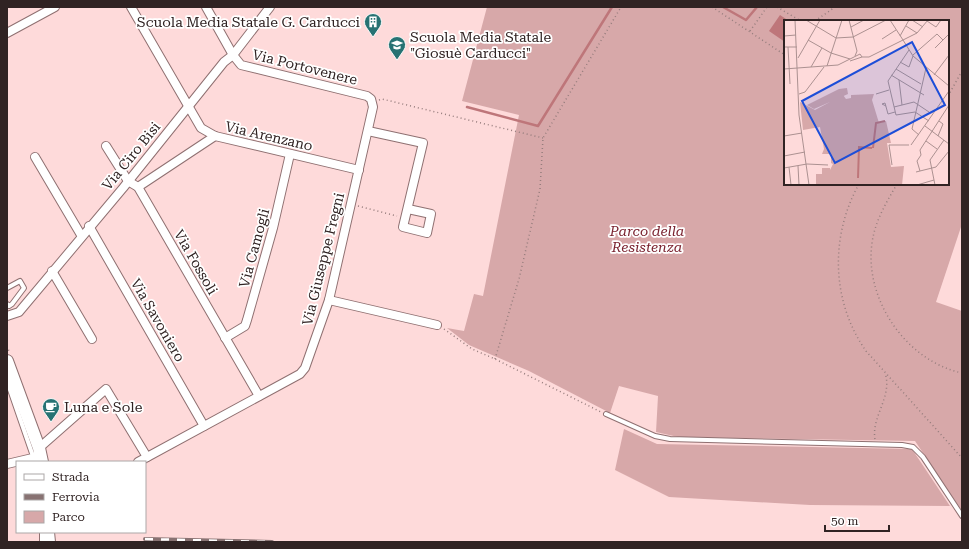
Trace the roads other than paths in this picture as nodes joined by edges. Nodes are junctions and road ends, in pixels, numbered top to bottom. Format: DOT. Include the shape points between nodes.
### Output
graph roads {
  1 [pos="55,7"];
  2 [pos="130,7"];
  3 [pos="206,7"];
  4 [pos="270,7"];
  5 [pos="7,33"];
  6 [pos="233,55"];
  7 [pos="373,103"];
  8 [pos="187,106"];
  9 [pos="368,130"];
  10 [pos="215,136"];
  11 [pos="106,146"];
  12 [pos="290,154"];
  13 [pos="35,157"];
  14 [pos="358,170"];
  15 [pos="128,181"];
  16 [pos="138,187"];
  17 [pos="408,208"];
  18 [pos="89,226"];
  19 [pos="81,235"];
  20 [pos="52,271"];
  21 [pos="7,288"];
  22 [pos="328,300"];
  23 [pos="7,304"];
  24 [pos="7,316"];
  25 [pos="438,325"];
  26 [pos="225,338"];
  27 [pos="92,339"];
  28 [pos="7,361"];
  29 [pos="7,381"];
  30 [pos="259,396"];
  31 [pos="606,414"];
  32 [pos="204,426"];
  33 [pos="147,456"];
  34 [pos="38,457"];
  35 [pos="20,461"];
  36 [pos="140,461"];
  37 [pos="962,516"];
  1 -- 5 [label="street"];
  2 -- 8 [label="street, Via Arenzano"];
  3 -- 6 [label="street"];
  4 -- 6 [label="street, Via Ciro Bisi"];
  6 -- 7 [label="street, Via Portovenere" via="241,65 367,96"];
  6 -- 8 [label="street, Via Ciro Bisi"];
  7 -- 9 [label="street, Via Giuseppe Fregni"];
  8 -- 10 [label="street, Via Arenzano" via="201,128"];
  8 -- 15 [label="street, Via Ciro Bisi"];
  9 -- 14 [label="street, Via Giuseppe Fregni"];
  9 -- 17 [label="street" via="423,143"];
  10 -- 12 [label="street, Via Arenzano"];
  10 -- 16 [label="street"];
  11 -- 15 [label="street, Via Fossoli"];
  12 -- 14 [label="street, Via Arenzano"];
  12 -- 26 [label="street, Via Camogli" via="273,228 245,326"];
  13 -- 19 [label="street"];
  14 -- 22 [label="street, Via Giuseppe Fregni"];
  15 -- 16 [label="street, Via Fossoli"];
  15 -- 18 [label="street, Via Ciro Bisi"];
  16 -- 26 [label="street, Via Fossoli"];
  17 -- 17 [label="street" via="403,227 427,233 431,214"];
  18 -- 19 [label="street, Via Ciro Bisi"];
  18 -- 32 [label="street, Via Savoniero"];
  19 -- 20 [label="street, Via Ciro Bisi"];
  20 -- 24 [label="street, Via Ciro Bisi" via="19,312"];
  20 -- 27 [label="street"];
  21 -- 23 [label="lane" via="20,281 24,288 12,304"];
  22 -- 25 [label="street"];
  22 -- 30 [label="street, Via Giuseppe Fregni" via="303,371"];
  26 -- 30 [label="street, Via Fossoli"];
  28 -- 34 [label="main road"];
  29 -- 34 [label="lane"];
  30 -- 32 [label="street, Via Giuseppe Fregni"];
  31 -- 37 [label="lane" via="663,438 913,447 923,457"];
  32 -- 33 [label="street, Via Giuseppe Fregni"];
  33 -- 34 [label="street" via="106,389"];
  33 -- 36 [label="street, Via Giuseppe Fregni"];
  34 -- 35 [label="street"];
}
